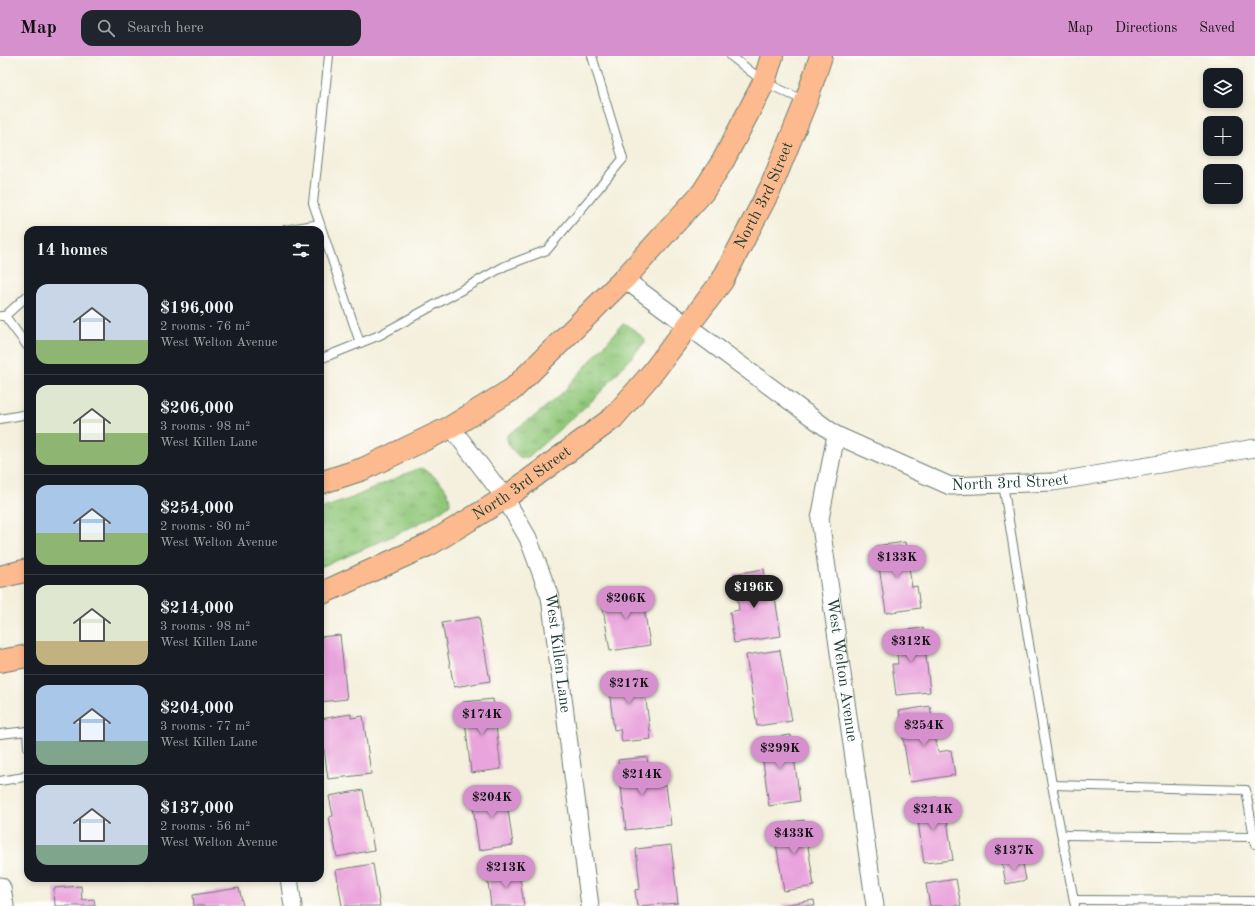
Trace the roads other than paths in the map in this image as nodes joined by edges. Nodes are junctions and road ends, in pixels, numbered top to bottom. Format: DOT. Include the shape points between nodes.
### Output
graph roads {
  1 [pos="329,56"];
  2 [pos="592,56"];
  3 [pos="731,56"];
  4 [pos="772,56"];
  5 [pos="821,56"];
  6 [pos="764,82"];
  7 [pos="806,101"];
  8 [pos="320,224"];
  9 [pos="308,226"];
  10 [pos="324,236"];
  11 [pos="624,279"];
  12 [pos="24,298"];
  13 [pos="2,316"];
  14 [pos="688,325"];
  15 [pos="24,342"];
  16 [pos="360,343"];
  17 [pos="324,357"];
  18 [pos="24,415"];
  19 [pos="0,419"];
  20 [pos="452,427"];
  21 [pos="836,435"];
  22 [pos="1255,448"];
  23 [pos="324,482"];
  24 [pos="1003,484"];
  25 [pos="505,498"];
  26 [pos="24,571"];
  27 [pos="0,577"];
  28 [pos="324,592"];
  29 [pos="24,657"];
  30 [pos="0,661"];
  31 [pos="24,731"];
  32 [pos="0,734"];
  33 [pos="24,778"];
  34 [pos="0,781"];
  35 [pos="1052,785"];
  36 [pos="1062,835"];
  37 [pos="1254,840"];
  38 [pos="290,882"];
  39 [pos="0,888"];
  40 [pos="1255,901"];
  41 [pos="1075,903"];
  42 [pos="3,906"];
  43 [pos="293,906"];
  44 [pos="590,906"];
  45 [pos="875,906"];
  1 -- 8 [label="lane" via="313,203"];
  2 -- 16 [label="lane" via="623,159 547,250 505,266 380,335"];
  3 -- 6 [label="lane"];
  4 -- 6 [label="main road"];
  5 -- 7 [label="main road, North 3rd Street"];
  6 -- 7 [label="lane"];
  6 -- 11 [label="main road" via="723,161 703,192"];
  7 -- 14 [label="main road, North 3rd Street" via="771,187 722,281"];
  8 -- 9 [label="lane"];
  10 -- 16 [label="lane"];
  11 -- 14 [label="street, North 3rd Street"];
  11 -- 20 [label="main road" via="513,389"];
  12 -- 13 [label="lane"];
  13 -- 15 [label="lane"];
  14 -- 21 [label="street, North 3rd Street"];
  14 -- 25 [label="main road, North 3rd Street" via="653,372 613,418"];
  16 -- 17 [label="lane"];
  18 -- 19 [label="lane"];
  20 -- 23 [label="main road" via="362,469"];
  20 -- 25 [label="street, West Killen Lane"];
  21 -- 24 [label="street, North 3rd Street" via="950,486"];
  21 -- 45 [label="street, West Welton Avenue" via="820,519"];
  22 -- 24 [label="street, North 3rd Street" via="1053,482"];
  24 -- 35 [label="lane"];
  25 -- 28 [label="main road, North 3rd Street" via="430,544"];
  25 -- 44 [label="street, West Killen Lane" via="528,538 550,597"];
  26 -- 27 [label="main road"];
  29 -- 30 [label="main road"];
  31 -- 32 [label="lane"];
  33 -- 34 [label="lane"];
  35 -- 36 [label="lane"];
  35 -- 37 [label="lane" via="1246,790"];
  36 -- 37 [label="lane"];
  36 -- 41 [label="lane"];
  38 -- 43 [label="street"];
  39 -- 42 [label="street"];
  40 -- 41 [label="lane"];
}
